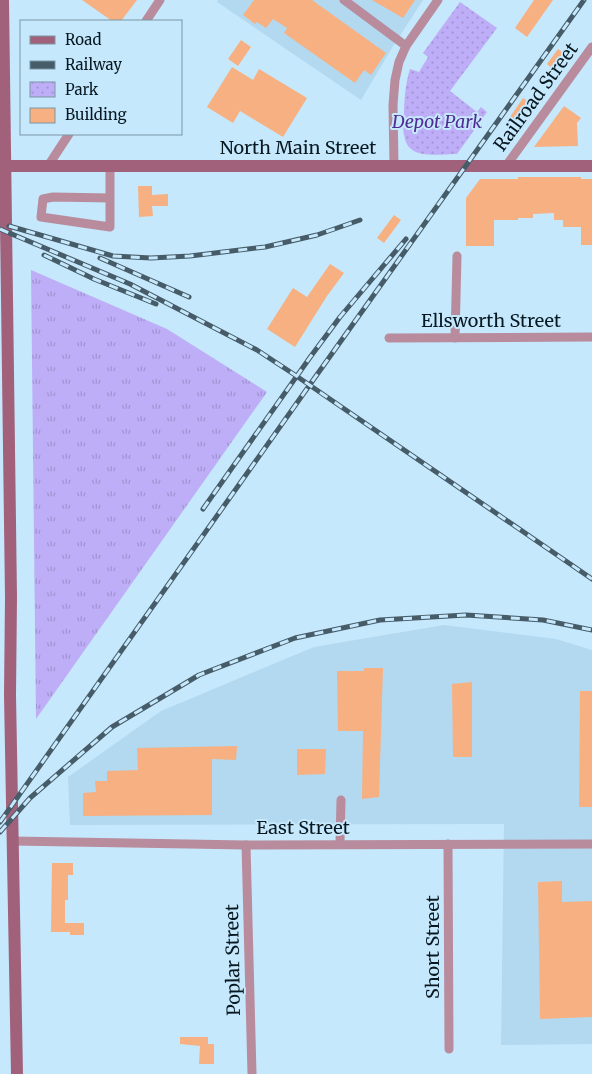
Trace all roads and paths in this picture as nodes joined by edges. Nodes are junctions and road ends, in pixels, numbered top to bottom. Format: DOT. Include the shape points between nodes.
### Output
graph roads {
  1 [pos="3,0"];
  2 [pos="160,0"];
  3 [pos="344,0"];
  4 [pos="438,0"];
  5 [pos="147,20"];
  6 [pos="2,37"];
  7 [pos="406,46"];
  8 [pos="592,48"];
  9 [pos="69,135"];
  10 [pos="2,166"];
  11 [pos="48,166"];
  12 [pos="110,166"];
  13 [pos="394,166"];
  14 [pos="506,166"];
  15 [pos="592,166"];
  16 [pos="110,198"];
  17 [pos="457,256"];
  18 [pos="592,337"];
  19 [pos="389,338"];
  20 [pos="455,338"];
  21 [pos="341,800"];
  22 [pos="13,841"];
  23 [pos="340,844"];
  24 [pos="448,844"];
  25 [pos="592,844"];
  26 [pos="246,845"];
  27 [pos="449,1050"];
  28 [pos="17,1074"];
  29 [pos="252,1074"];
  1 -- 6 [label="street"];
  2 -- 5 [label="street"];
  3 -- 7 [label="street"];
  4 -- 7 [label="street"];
  6 -- 10 [label="street"];
  7 -- 13 [label="street" via="395,80"];
  8 -- 14 [label="street, Railroad Street"];
  9 -- 11 [label="street"];
  10 -- 11 [label="street, North Main Street"];
  10 -- 22 [label="street"];
  11 -- 12 [label="street, North Main Street"];
  12 -- 13 [label="street, North Main Street"];
  12 -- 16 [label="street"];
  13 -- 14 [label="street, North Main Street"];
  14 -- 15 [label="street, North Main Street"];
  16 -- 16 [label="street" via="110,228 40,217 43,199"];
  17 -- 20 [label="street"];
  18 -- 20 [label="street, Ellsworth Street"];
  19 -- 20 [label="street, Ellsworth Street"];
  21 -- 23 [label="street"];
  22 -- 26 [label="street, East Street"];
  22 -- 28 [label="street"];
  23 -- 24 [label="street, East Street"];
  23 -- 26 [label="street, East Street"];
  24 -- 25 [label="street, East Street"];
  24 -- 27 [label="street, Short Street"];
  26 -- 29 [label="street, Poplar Street"];
}
